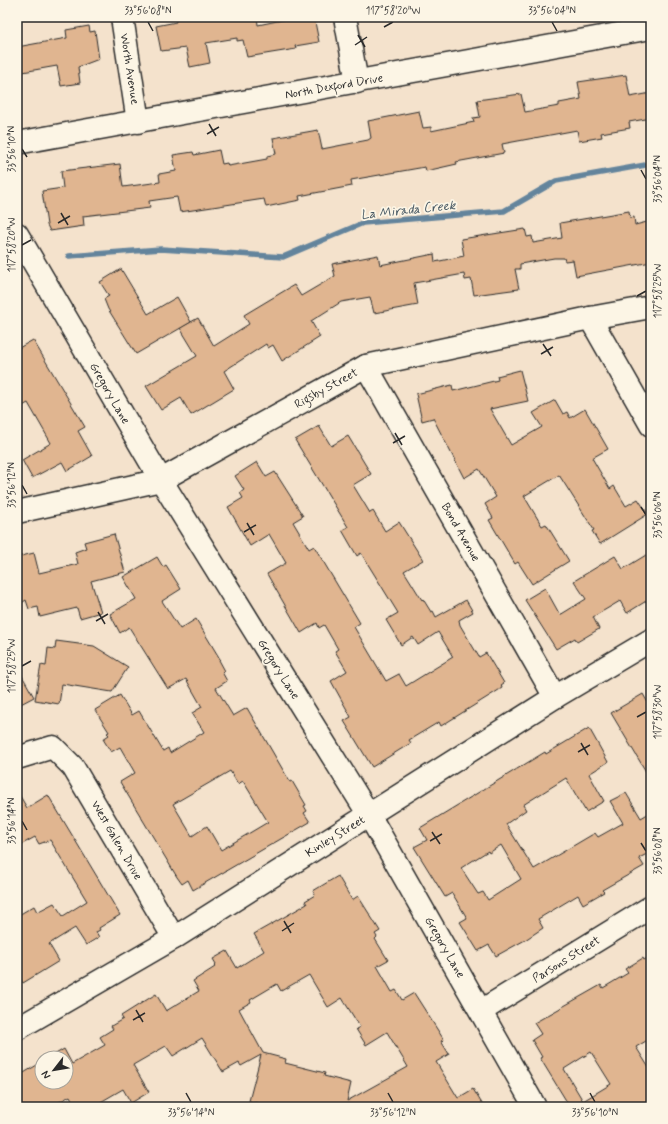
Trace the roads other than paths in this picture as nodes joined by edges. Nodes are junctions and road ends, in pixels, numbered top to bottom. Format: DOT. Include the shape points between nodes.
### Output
graph roads {
  1 [pos="122,17"];
  2 [pos="345,17"];
  3 [pos="651,28"];
  4 [pos="357,82"];
  5 [pos="138,122"];
  6 [pos="17,143"];
  7 [pos="17,234"];
  8 [pos="651,307"];
  9 [pos="590,318"];
  10 [pos="366,366"];
  11 [pos="651,425"];
  12 [pos="161,480"];
  13 [pos="17,512"];
  14 [pos="651,640"];
  15 [pos="555,697"];
  16 [pos="17,758"];
  17 [pos="369,815"];
  18 [pos="651,907"];
  19 [pos="174,938"];
  20 [pos="481,1011"];
  21 [pos="17,1029"];
  22 [pos="535,1107"];
  1 -- 5 [label="street, Worth Avenue"];
  2 -- 4 [label="street"];
  3 -- 4 [label="street, North Dexford Drive"];
  4 -- 5 [label="street, North Dexford Drive"];
  5 -- 6 [label="street, North Dexford Drive"];
  7 -- 12 [label="street, Gregory Lane"];
  8 -- 9 [label="street, Rigsby Street"];
  9 -- 10 [label="street, Rigsby Street"];
  9 -- 11 [label="street"];
  10 -- 12 [label="street, Rigsby Street"];
  10 -- 15 [label="street, Bond Avenue"];
  12 -- 13 [label="street, Rigsby Street"];
  12 -- 17 [label="street, Gregory Lane"];
  14 -- 15 [label="street, Kinley Street"];
  15 -- 17 [label="street, Kinley Street"];
  16 -- 19 [label="street, West Galen Drive" via="54,747 73,767"];
  17 -- 19 [label="street, Kinley Street"];
  17 -- 20 [label="street, Gregory Lane"];
  18 -- 20 [label="street, Parsons Street"];
  19 -- 21 [label="street, Kinley Street"];
  20 -- 22 [label="street, Gregory Lane"];
}
